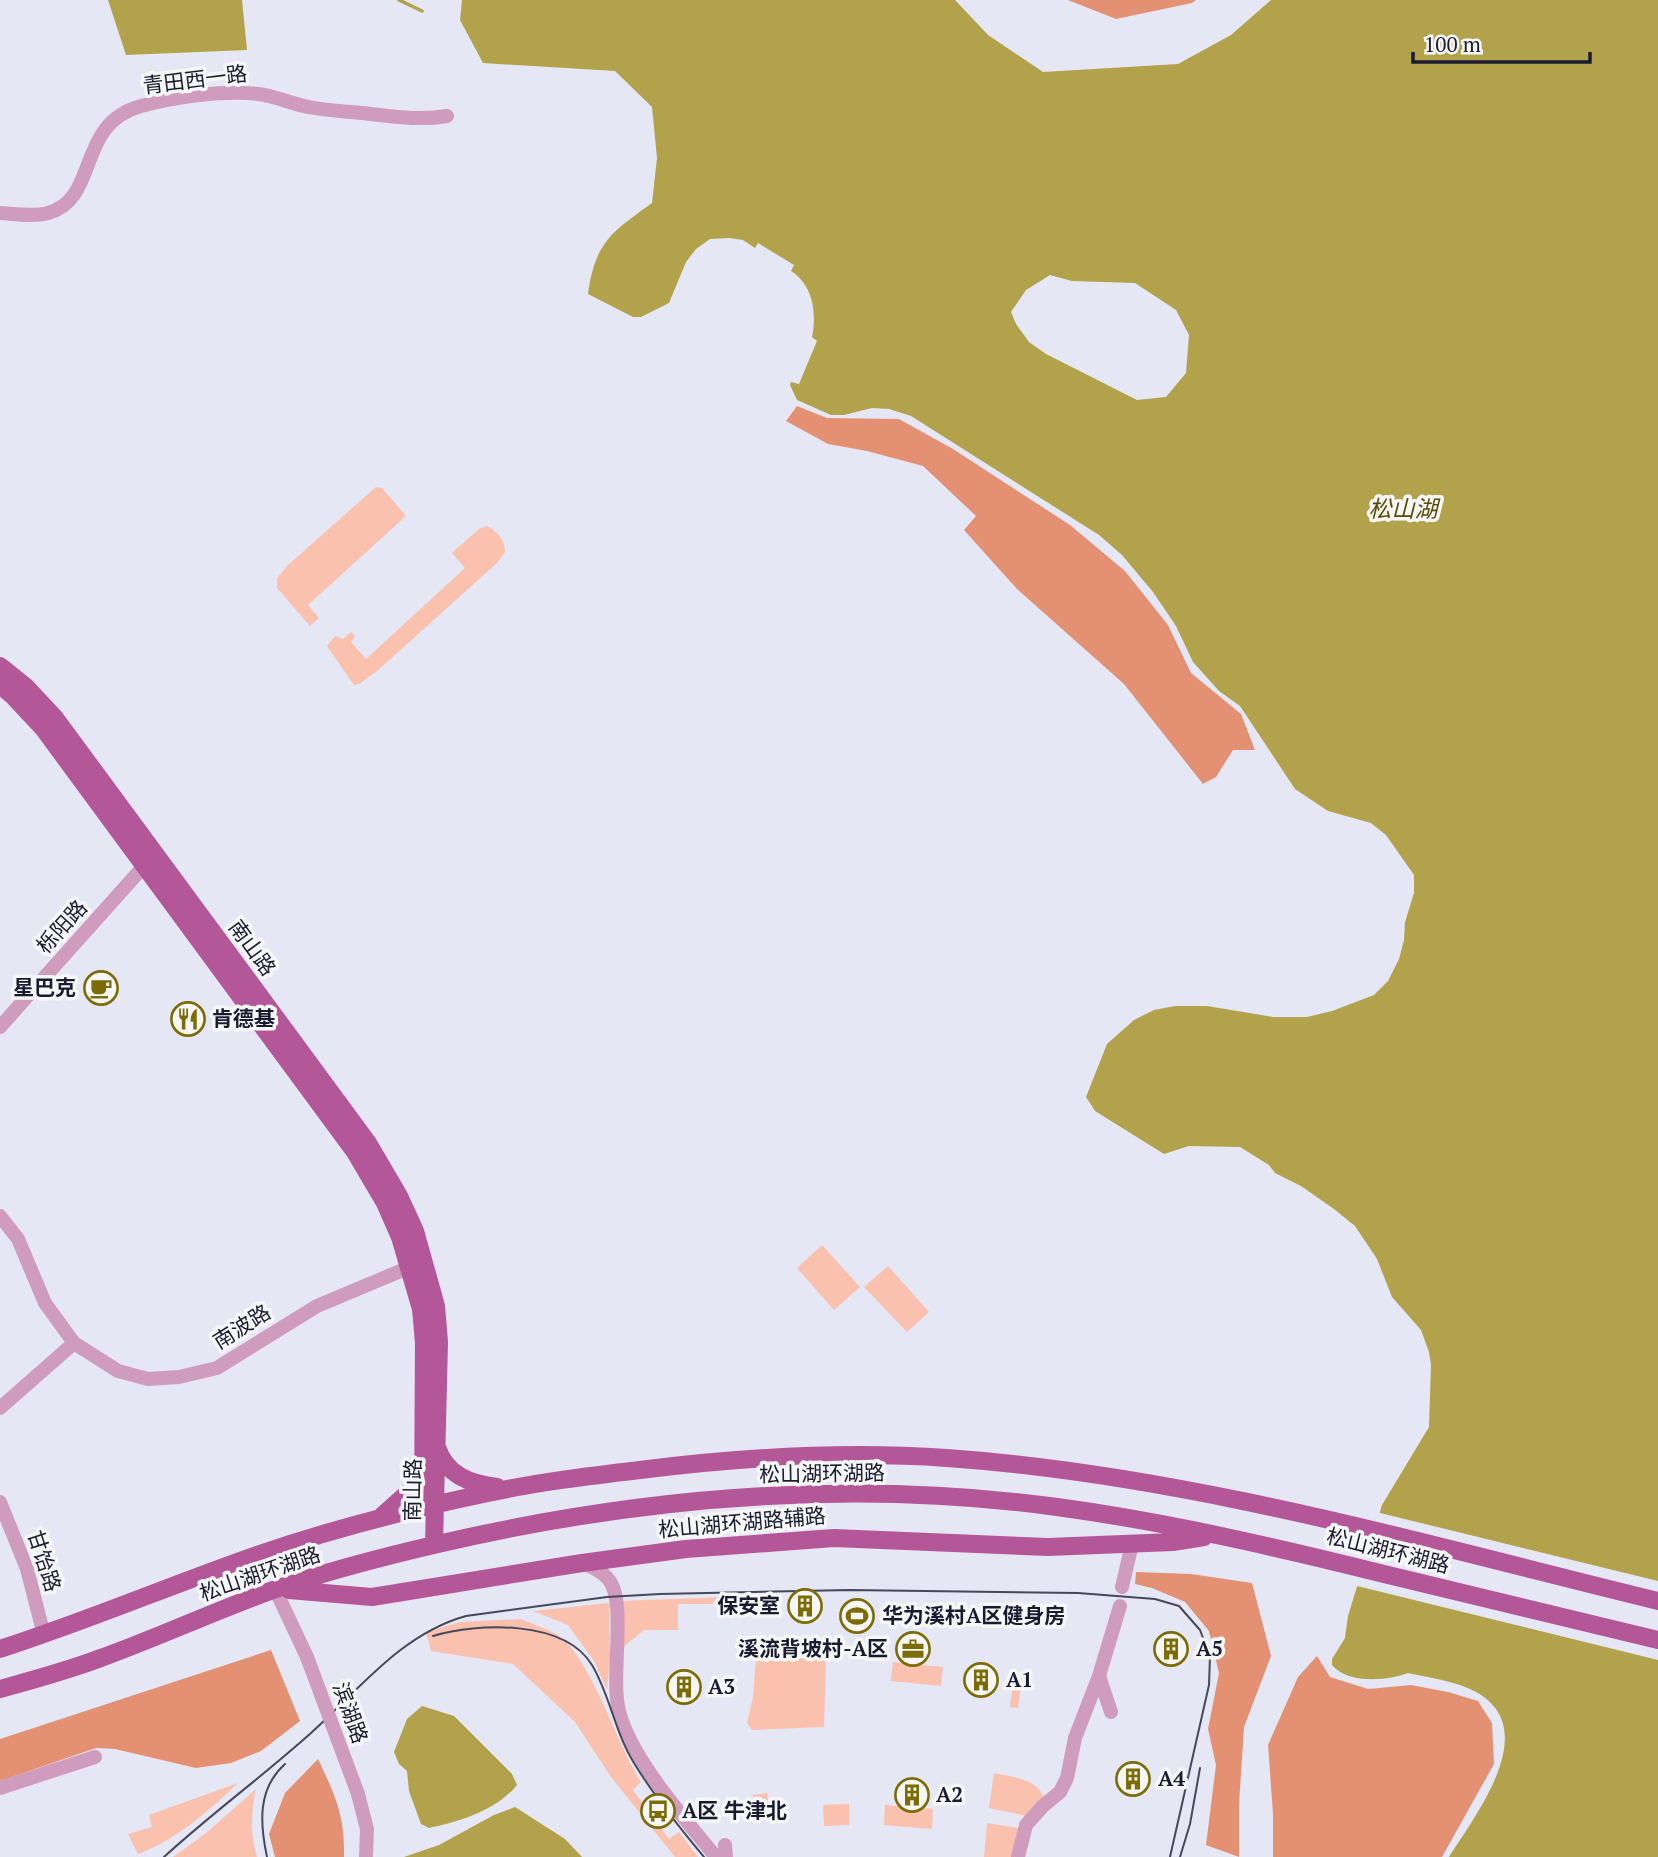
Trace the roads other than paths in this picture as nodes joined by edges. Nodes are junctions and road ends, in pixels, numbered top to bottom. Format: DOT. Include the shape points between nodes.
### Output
graph roads {
  1 [pos="447,116"];
  2 [pos="0,213"];
  3 [pos="0,666"];
  4 [pos="0,685"];
  5 [pos="151,862"];
  6 [pos="0,1027"];
  7 [pos="0,1216"];
  8 [pos="410,1267"];
  9 [pos="74,1343"];
  10 [pos="0,1408"];
  11 [pos="430,1449"];
  12 [pos="514,1488"];
  13 [pos="0,1502"];
  14 [pos="429,1507"];
  15 [pos="370,1522"];
  16 [pos="1214,1535"];
  17 [pos="1132,1544"];
  18 [pos="434,1545"];
  19 [pos="582,1563"];
  20 [pos="1122,1587"];
  21 [pos="275,1590"];
  22 [pos="1658,1601"];
  23 [pos="1119,1606"];
  24 [pos="44,1635"];
  25 [pos="1658,1640"];
  26 [pos="0,1648"];
  27 [pos="1099,1676"];
  28 [pos="0,1689"];
  29 [pos="1111,1712"];
  30 [pos="95,1756"];
  31 [pos="0,1788"];
  32 [pos="722,1853"];
  33 [pos="366,1857"];
  34 [pos="1018,1857"];
  1 -- 2 [label="street, 青田西一路" via="412,118 320,109 249,93 142,106 106,128 92,149 81,186 64,205 41,214"];
  3 -- 5 [label="main road, 南山路" via="55,718"];
  4 -- 5 [label="main road, 南山路" via="43,728"];
  5 -- 6 [label="street, 栎阳路"];
  5 -- 8 [label="main road, 南山路" via="355,1152 385,1203"];
  5 -- 11 [label="main road, 南山路" via="368,1143 399,1196 415,1231 436,1306 439,1342"];
  7 -- 9 [label="street, 南波路" via="18,1239 45,1303"];
  8 -- 9 [label="street, 南波路" via="317,1306 217,1368 179,1377 148,1379 118,1370"];
  8 -- 11 [label="main road, 南山路" via="421,1309"];
  9 -- 10 [label="street"];
  11 -- 12 [label="main road" via="460,1477"];
  11 -- 14 [label="main road, 南山路"];
  11 -- 15 [label="main road" via="411,1490"];
  12 -- 14 [label="main road, 松山湖环湖路"];
  12 -- 22 [label="main road, 松山湖环湖路" via="695,1463 817,1455 959,1459 1175,1487"];
  13 -- 24 [label="street, 甘饴路" via="27,1569"];
  14 -- 15 [label="main road, 松山湖环湖路"];
  14 -- 18 [label="main road, 南山路"];
  15 -- 24 [label="main road, 松山湖环湖路" via="262,1553"];
  16 -- 17 [label="main road, 松山湖环湖路辅路"];
  16 -- 18 [label="main road, 松山湖环湖路" via="1055,1506 838,1493 604,1512"];
  16 -- 25 [label="main road, 松山湖环湖路"];
  17 -- 19 [label="main road, 松山湖环湖路辅路" via="1018,1547 834,1538 710,1546"];
  17 -- 20 [label="street"];
  18 -- 21 [label="main road, 松山湖环湖路"];
  19 -- 21 [label="main road, 松山湖环湖路辅路" via="380,1597"];
  19 -- 32 [label="street" via="610,1580 615,1597 619,1712 638,1754 673,1803"];
  21 -- 28 [label="main road, 松山湖环湖路" via="97,1660"];
  21 -- 33 [label="street, 滨湖路, bridge" via="307,1657 358,1794 367,1829"];
  23 -- 27 [label="street"];
  24 -- 26 [label="main road, 松山湖环湖路"];
  27 -- 29 [label="street"];
  27 -- 34 [label="street" via="1075,1738 1067,1778 1060,1792 1026,1825"];
  30 -- 31 [label="street"];
}
